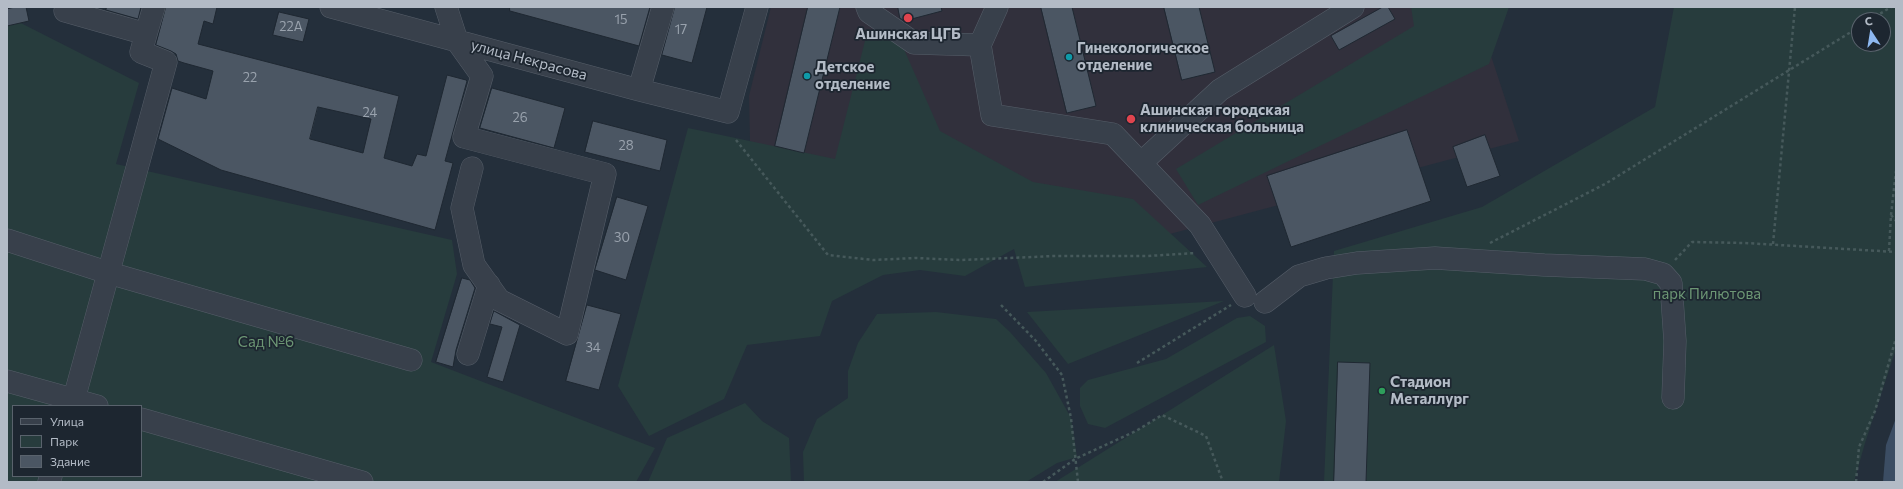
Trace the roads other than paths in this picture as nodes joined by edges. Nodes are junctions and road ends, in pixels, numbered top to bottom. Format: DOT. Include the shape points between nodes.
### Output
graph roads {
  1 [pos="154,7"];
  2 [pos="331,7"];
  3 [pos="446,7"];
  4 [pos="663,7"];
  5 [pos="757,7"];
  6 [pos="867,7"];
  7 [pos="997,7"];
  8 [pos="1353,7"];
  9 [pos="65,11"];
  10 [pos="146,34"];
  11 [pos="457,41"];
  12 [pos="980,45"];
  13 [pos="638,90"];
  14 [pos="1141,163"];
  15 [pos="472,168"];
  16 [pos="7,240"];
  17 [pos="109,273"];
  18 [pos="489,285"];
  19 [pos="468,354"];
  20 [pos="411,360"];
  21 [pos="7,381"];
  22 [pos="1673,398"];
  23 [pos="73,403"];
  24 [pos="89,405"];
  25 [pos="142,418"];
  26 [pos="362,482"];
  1 -- 10 [label="street"];
  2 -- 11 [label="street, улица Некрасова"];
  3 -- 11 [label="street"];
  4 -- 13 [label="street"];
  5 -- 13 [label="street, улица Некрасова" via="728,112"];
  6 -- 12 [label="street" via="869,12 914,43"];
  7 -- 12 [label="street"];
  8 -- 14 [label="street" via="1220,90"];
  9 -- 10 [label="street"];
  10 -- 17 [label="street" via="141,52 166,62"];
  11 -- 13 [label="street, улица Некрасова"];
  11 -- 18 [label="street" via="482,76 464,136 606,174 567,334 499,300"];
  12 -- 14 [label="street" via="992,115 1113,134"];
  14 -- 22 [label="street" via="1200,225 1255,299 1300,276 1326,268 1435,258 1645,269 1663,274 1671,284 1675,341"];
  15 -- 18 [label="street" via="462,208 474,265"];
  16 -- 17 [label="street"];
  17 -- 20 [label="street"];
  17 -- 23 [label="street"];
  18 -- 19 [label="street"];
  21 -- 23 [label="street"];
  23 -- 24 [label="street"];
  25 -- 26 [label="street"];
}
